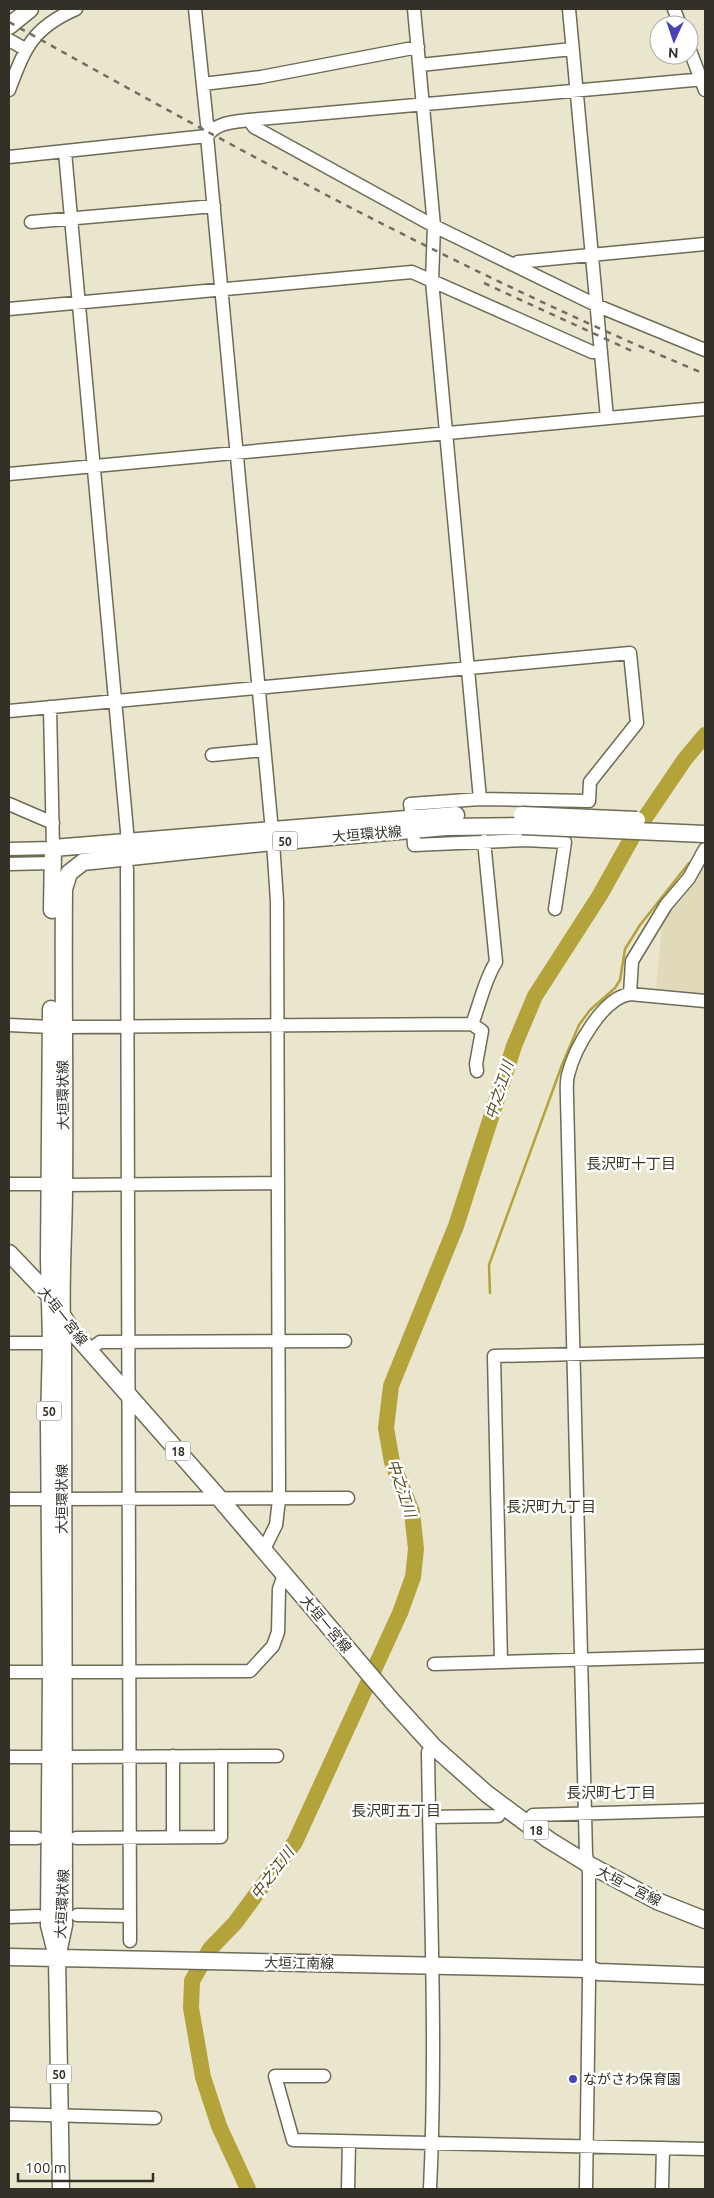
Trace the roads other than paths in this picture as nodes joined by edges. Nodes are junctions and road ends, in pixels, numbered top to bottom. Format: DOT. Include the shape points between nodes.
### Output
graph roads {
  1 [pos="30,9"];
  2 [pos="76,9"];
  3 [pos="195,9"];
  4 [pos="414,9"];
  5 [pos="569,9"];
  6 [pos="9,26"];
  7 [pos="9,40"];
  8 [pos="418,47"];
  9 [pos="572,49"];
  10 [pos="25,50"];
  11 [pos="420,65"];
  12 [pos="696,65"];
  13 [pos="704,83"];
  14 [pos="203,84"];
  15 [pos="9,90"];
  16 [pos="576,90"];
  17 [pos="424,105"];
  18 [pos="249,120"];
  19 [pos="210,132"];
  20 [pos="65,152"];
  21 [pos="9,157"];
  22 [pos="214,206"];
  23 [pos="71,219"];
  24 [pos="31,222"];
  25 [pos="434,226"];
  26 [pos="705,244"];
  27 [pos="593,254"];
  28 [pos="514,265"];
  29 [pos="432,281"];
  30 [pos="221,290"];
  31 [pos="79,303"];
  32 [pos="598,306"];
  33 [pos="9,309"];
  34 [pos="705,350"];
  35 [pos="600,352"];
  36 [pos="705,409"];
  37 [pos="608,418"];
  38 [pos="446,433"];
  39 [pos="237,453"];
  40 [pos="94,466"];
  41 [pos="9,474"];
  42 [pos="467,668"];
  43 [pos="258,688"];
  44 [pos="116,701"];
  45 [pos="50,707"];
  46 [pos="9,711"];
  47 [pos="264,750"];
  48 [pos="212,755"];
  49 [pos="480,799"];
  50 [pos="9,804"];
  51 [pos="522,821"];
  52 [pos="53,823"];
  53 [pos="705,823"];
  54 [pos="412,824"];
  55 [pos="705,834"];
  56 [pos="272,836"];
  57 [pos="484,841"];
  58 [pos="128,842"];
  59 [pos="9,849"];
  60 [pos="705,849"];
  61 [pos="53,856"];
  62 [pos="83,862"];
  63 [pos="9,864"];
  64 [pos="127,868"];
  65 [pos="64,889"];
  66 [pos="555,909"];
  67 [pos="630,994"];
  68 [pos="705,1001"];
  69 [pos="472,1024"];
  70 [pos="9,1025"];
  71 [pos="277,1025"];
  72 [pos="128,1026"];
  73 [pos="57,1027"];
  74 [pos="477,1071"];
  75 [pos="278,1183"];
  76 [pos="9,1184"];
  77 [pos="128,1184"];
  78 [pos="57,1185"];
  79 [pos="9,1253"];
  80 [pos="50,1296"];
  81 [pos="60,1313"];
  82 [pos="129,1341"];
  83 [pos="280,1341"];
  84 [pos="345,1341"];
  85 [pos="9,1343"];
  86 [pos="51,1343"];
  87 [pos="89,1350"];
  88 [pos="705,1351"];
  89 [pos="573,1354"];
  90 [pos="128,1394"];
  91 [pos="128,1498"];
  92 [pos="348,1498"];
  93 [pos="9,1499"];
  94 [pos="56,1499"];
  95 [pos="220,1499"];
  96 [pos="279,1500"];
  97 [pos="263,1551"];
  98 [pos="284,1575"];
  99 [pos="705,1656"];
  100 [pos="582,1660"];
  101 [pos="501,1662"];
  102 [pos="434,1664"];
  103 [pos="130,1671"];
  104 [pos="9,1672"];
  105 [pos="56,1673"];
  106 [pos="433,1746"];
  107 [pos="173,1756"];
  108 [pos="221,1756"];
  109 [pos="277,1756"];
  110 [pos="9,1757"];
  111 [pos="56,1757"];
  112 [pos="129,1757"];
  113 [pos="504,1808"];
  114 [pos="705,1810"];
  115 [pos="586,1813"];
  116 [pos="429,1817"];
  117 [pos="526,1823"];
  118 [pos="173,1836"];
  119 [pos="130,1837"];
  120 [pos="9,1838"];
  121 [pos="37,1838"];
  122 [pos="76,1838"];
  123 [pos="588,1864"];
  124 [pos="38,1916"];
  125 [pos="77,1916"];
  126 [pos="130,1916"];
  127 [pos="9,1917"];
  128 [pos="705,1920"];
  129 [pos="130,1941"];
  130 [pos="9,1957"];
  131 [pos="57,1958"];
  132 [pos="432,1966"];
  133 [pos="705,1966"];
  134 [pos="589,1969"];
  135 [pos="705,1976"];
  136 [pos="324,2076"];
  137 [pos="9,2114"];
  138 [pos="60,2115"];
  139 [pos="155,2118"];
  140 [pos="349,2142"];
  141 [pos="432,2144"];
  142 [pos="586,2146"];
  143 [pos="663,2148"];
  144 [pos="705,2149"];
  145 [pos="61,2189"];
  146 [pos="348,2189"];
  147 [pos="430,2189"];
  148 [pos="586,2189"];
  149 [pos="662,2189"];
  1 -- 6 [label="main road"];
  2 -- 10 [label="street" via="59,16 39,31"];
  3 -- 14 [label="street"];
  4 -- 8 [label="street"];
  5 -- 9 [label="street"];
  7 -- 10 [label="street"];
  8 -- 11 [label="street"];
  8 -- 14 [label="street" via="261,77"];
  9 -- 11 [label="street"];
  9 -- 16 [label="street"];
  10 -- 15 [label="street"];
  11 -- 17 [label="street"];
  12 -- 13 [label="street"];
  13 -- 16 [label="street"];
  14 -- 19 [label="street"];
  16 -- 17 [label="street"];
  16 -- 27 [label="street"];
  17 -- 18 [label="street"];
  17 -- 25 [label="street"];
  18 -- 19 [label="street" via="223,124"];
  18 -- 25 [label="street" via="254,127"];
  19 -- 20 [label="street"];
  19 -- 22 [label="street"];
  20 -- 21 [label="street"];
  20 -- 23 [label="street"];
  22 -- 23 [label="street"];
  22 -- 30 [label="street"];
  23 -- 24 [label="street"];
  23 -- 31 [label="street"];
  25 -- 28 [label="street"];
  25 -- 29 [label="street"];
  26 -- 27 [label="street"];
  27 -- 28 [label="street"];
  27 -- 32 [label="street"];
  28 -- 32 [label="street"];
  29 -- 30 [label="street" via="412,272"];
  29 -- 35 [label="street" via="592,352"];
  29 -- 38 [label="street"];
  30 -- 31 [label="street"];
  30 -- 39 [label="street"];
  31 -- 33 [label="street"];
  31 -- 40 [label="street"];
  32 -- 34 [label="street"];
  32 -- 35 [label="street"];
  35 -- 37 [label="street"];
  36 -- 37 [label="street"];
  37 -- 38 [label="street"];
  38 -- 39 [label="street"];
  38 -- 42 [label="street"];
  39 -- 40 [label="street"];
  39 -- 43 [label="street"];
  40 -- 41 [label="street"];
  40 -- 44 [label="street"];
  42 -- 43 [label="street"];
  42 -- 49 [label="street"];
  42 -- 49 [label="street" via="630,653 637,723 590,782 589,801"];
  43 -- 44 [label="street"];
  43 -- 47 [label="street"];
  44 -- 45 [label="street"];
  44 -- 58 [label="street"];
  45 -- 46 [label="street"];
  45 -- 52 [label="street"];
  47 -- 48 [label="street"];
  47 -- 56 [label="street"];
  49 -- 54 [label="street" via="410,804"];
  50 -- 52 [label="street"];
  51 -- 53 [label="main road, 大垣環状線 / 50, bridge"];
  51 -- 54 [label="main road, 大垣環状線 / 50"];
  51 -- 55 [label="main road, 大垣環状線 / 50, bridge"];
  52 -- 61 [label="street"];
  54 -- 56 [label="main road, 大垣環状線 / 50"];
  54 -- 57 [label="street" via="414,845"];
  56 -- 58 [label="main road, 大垣環状線 / 50"];
  56 -- 62 [label="main road, 大垣環状線 / 50"];
  56 -- 71 [label="street" via="277,901"];
  57 -- 66 [label="street" via="565,842"];
  57 -- 69 [label="street" via="496,962"];
  58 -- 61 [label="main road, 大垣環状線 / 50"];
  59 -- 61 [label="street"];
  60 -- 67 [label="street" via="689,878 666,904 632,961"];
  61 -- 62 [label="main road, 50"];
  61 -- 63 [label="street"];
  61 -- 65 [label="main road, 50"];
  61 -- 73 [label="main road, 大垣環状線 / 50"];
  62 -- 65 [label="main road, 大垣環状線 / 50" via="69,873"];
  64 -- 72 [label="street"];
  65 -- 73 [label="main road, 大垣環状線 / 50"];
  67 -- 68 [label="street"];
  67 -- 89 [label="street" via="622,995 601,1013 583,1038 568,1076"];
  69 -- 71 [label="street"];
  69 -- 74 [label="street" via="482,1031"];
  70 -- 73 [label="street"];
  71 -- 72 [label="street"];
  71 -- 75 [label="street"];
  72 -- 73 [label="street"];
  72 -- 77 [label="street"];
  73 -- 78 [label="main road, 大垣環状線 / 50"];
  75 -- 77 [label="street"];
  75 -- 83 [label="street"];
  76 -- 78 [label="street"];
  77 -- 78 [label="street"];
  77 -- 82 [label="street"];
  78 -- 80 [label="main road, 大垣環状線 / 50"];
  78 -- 81 [label="main road, 大垣環状線 / 50"];
  79 -- 80 [label="main road, 大垣一宮線 / 18"];
  80 -- 81 [label="main road, 大垣一宮線 / 18"];
  80 -- 86 [label="main road, 大垣環状線 / 50"];
  81 -- 87 [label="main road, 大垣一宮線 / 18"];
  81 -- 94 [label="main road, 大垣環状線 / 50" via="63,1344"];
  82 -- 83 [label="street"];
  82 -- 87 [label="street" via="100,1342"];
  82 -- 90 [label="street"];
  83 -- 84 [label="street"];
  83 -- 96 [label="street"];
  85 -- 86 [label="street"];
  86 -- 94 [label="main road, 大垣環状線 / 50" via="49,1424"];
  87 -- 90 [label="main road, 大垣一宮線 / 18"];
  88 -- 89 [label="street"];
  89 -- 100 [label="street"];
  89 -- 101 [label="street" via="494,1356"];
  90 -- 91 [label="street"];
  90 -- 95 [label="main road, 大垣一宮線 / 18"];
  91 -- 94 [label="street"];
  91 -- 95 [label="street"];
  91 -- 103 [label="street"];
  92 -- 96 [label="street"];
  93 -- 94 [label="street"];
  94 -- 105 [label="main road, 大垣環状線 / 50"];
  95 -- 96 [label="street"];
  95 -- 97 [label="main road, 大垣一宮線 / 18"];
  96 -- 97 [label="street" via="276,1525"];
  97 -- 98 [label="main road, 大垣一宮線 / 18"];
  98 -- 103 [label="street" via="279,1589 278,1632 273,1646 250,1671"];
  98 -- 106 [label="main road, 大垣一宮線 / 18"];
  99 -- 100 [label="street"];
  100 -- 101 [label="street"];
  100 -- 115 [label="street"];
  101 -- 102 [label="street"];
  103 -- 105 [label="street"];
  103 -- 112 [label="street"];
  104 -- 105 [label="street"];
  105 -- 111 [label="main road, 大垣環状線 / 50"];
  106 -- 113 [label="main road, 大垣一宮線 / 18"];
  106 -- 116 [label="street" via="428,1752"];
  107 -- 108 [label="street"];
  107 -- 112 [label="street"];
  107 -- 118 [label="street"];
  108 -- 109 [label="street"];
  108 -- 118 [label="street" via="221,1837"];
  110 -- 111 [label="street"];
  111 -- 112 [label="street"];
  111 -- 131 [label="main road, 大垣環状線 / 50" via="49,1925"];
  112 -- 119 [label="street"];
  113 -- 116 [label="street" via="498,1816"];
  113 -- 117 [label="main road, 大垣一宮線 / 18"];
  114 -- 115 [label="street"];
  115 -- 117 [label="street" via="532,1815"];
  115 -- 123 [label="street"];
  116 -- 132 [label="street"];
  117 -- 123 [label="main road, 大垣一宮線 / 18"];
  118 -- 119 [label="street"];
  119 -- 122 [label="street"];
  119 -- 126 [label="street"];
  120 -- 121 [label="street"];
  123 -- 128 [label="main road, 大垣一宮線 / 18" via="657,1902"];
  123 -- 134 [label="street"];
  124 -- 127 [label="street"];
  125 -- 126 [label="street"];
  126 -- 129 [label="street"];
  130 -- 131 [label="main road, 大垣江南線"];
  131 -- 132 [label="main road, 大垣江南線"];
  131 -- 138 [label="main road, 大垣環状線 / 50"];
  132 -- 134 [label="main road, 大垣江南線"];
  132 -- 141 [label="street"];
  133 -- 134 [label="main road, 大垣江南線" via="598,1964"];
  134 -- 135 [label="main road, 大垣江南線"];
  134 -- 142 [label="street"];
  136 -- 140 [label="street" via="275,2076 293,2140"];
  137 -- 138 [label="street"];
  138 -- 139 [label="street"];
  138 -- 145 [label="main road, 大垣環状線 / 50"];
  140 -- 141 [label="street"];
  140 -- 146 [label="street"];
  141 -- 142 [label="street"];
  141 -- 147 [label="street"];
  142 -- 143 [label="street"];
  142 -- 148 [label="street"];
  143 -- 144 [label="street"];
  143 -- 149 [label="street"];
}
